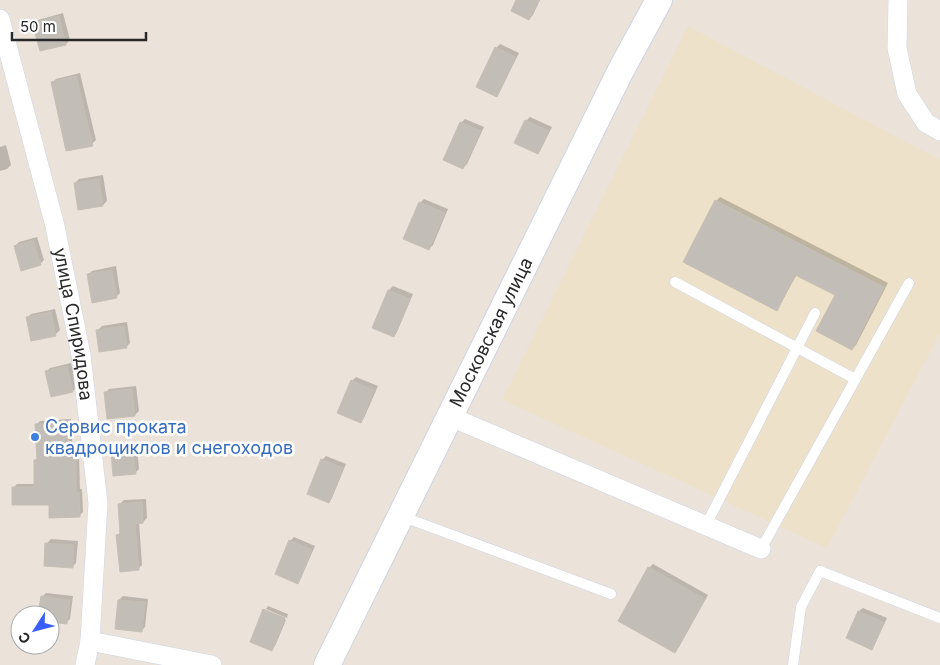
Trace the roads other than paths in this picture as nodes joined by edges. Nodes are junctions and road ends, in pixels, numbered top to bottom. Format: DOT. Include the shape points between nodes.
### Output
graph roads {
  1 [pos="659,0"];
  2 [pos="898,0"];
  3 [pos="0,18"];
  4 [pos="940,131"];
  5 [pos="675,282"];
  6 [pos="908,283"];
  7 [pos="815,314"];
  8 [pos="798,348"];
  9 [pos="855,379"];
  10 [pos="450,417"];
  11 [pos="400,516"];
  12 [pos="706,525"];
  13 [pos="761,549"];
  14 [pos="611,594"];
  15 [pos="940,618"];
  16 [pos="90,641"];
  17 [pos="85,665"];
  18 [pos="212,665"];
  19 [pos="326,665"];
  20 [pos="793,665"];
  1 -- 10 [label="street, Московская улица" via="620,70"];
  2 -- 4 [label="street" via="897,48 907,94 926,123"];
  3 -- 16 [label="street, улица Спиридова" via="55,226 81,355 98,503"];
  5 -- 8 [label="lane"];
  6 -- 9 [label="lane"];
  7 -- 8 [label="lane"];
  8 -- 9 [label="lane"];
  8 -- 12 [label="lane"];
  9 -- 13 [label="lane"];
  10 -- 11 [label="street, Московская улица"];
  10 -- 12 [label="street"];
  11 -- 14 [label="lane"];
  11 -- 19 [label="street, Московская улица"];
  12 -- 13 [label="street"];
  15 -- 20 [label="lane" via="820,571 801,607"];
  16 -- 17 [label="street, улица Спиридова"];
  16 -- 18 [label="street"];
}
